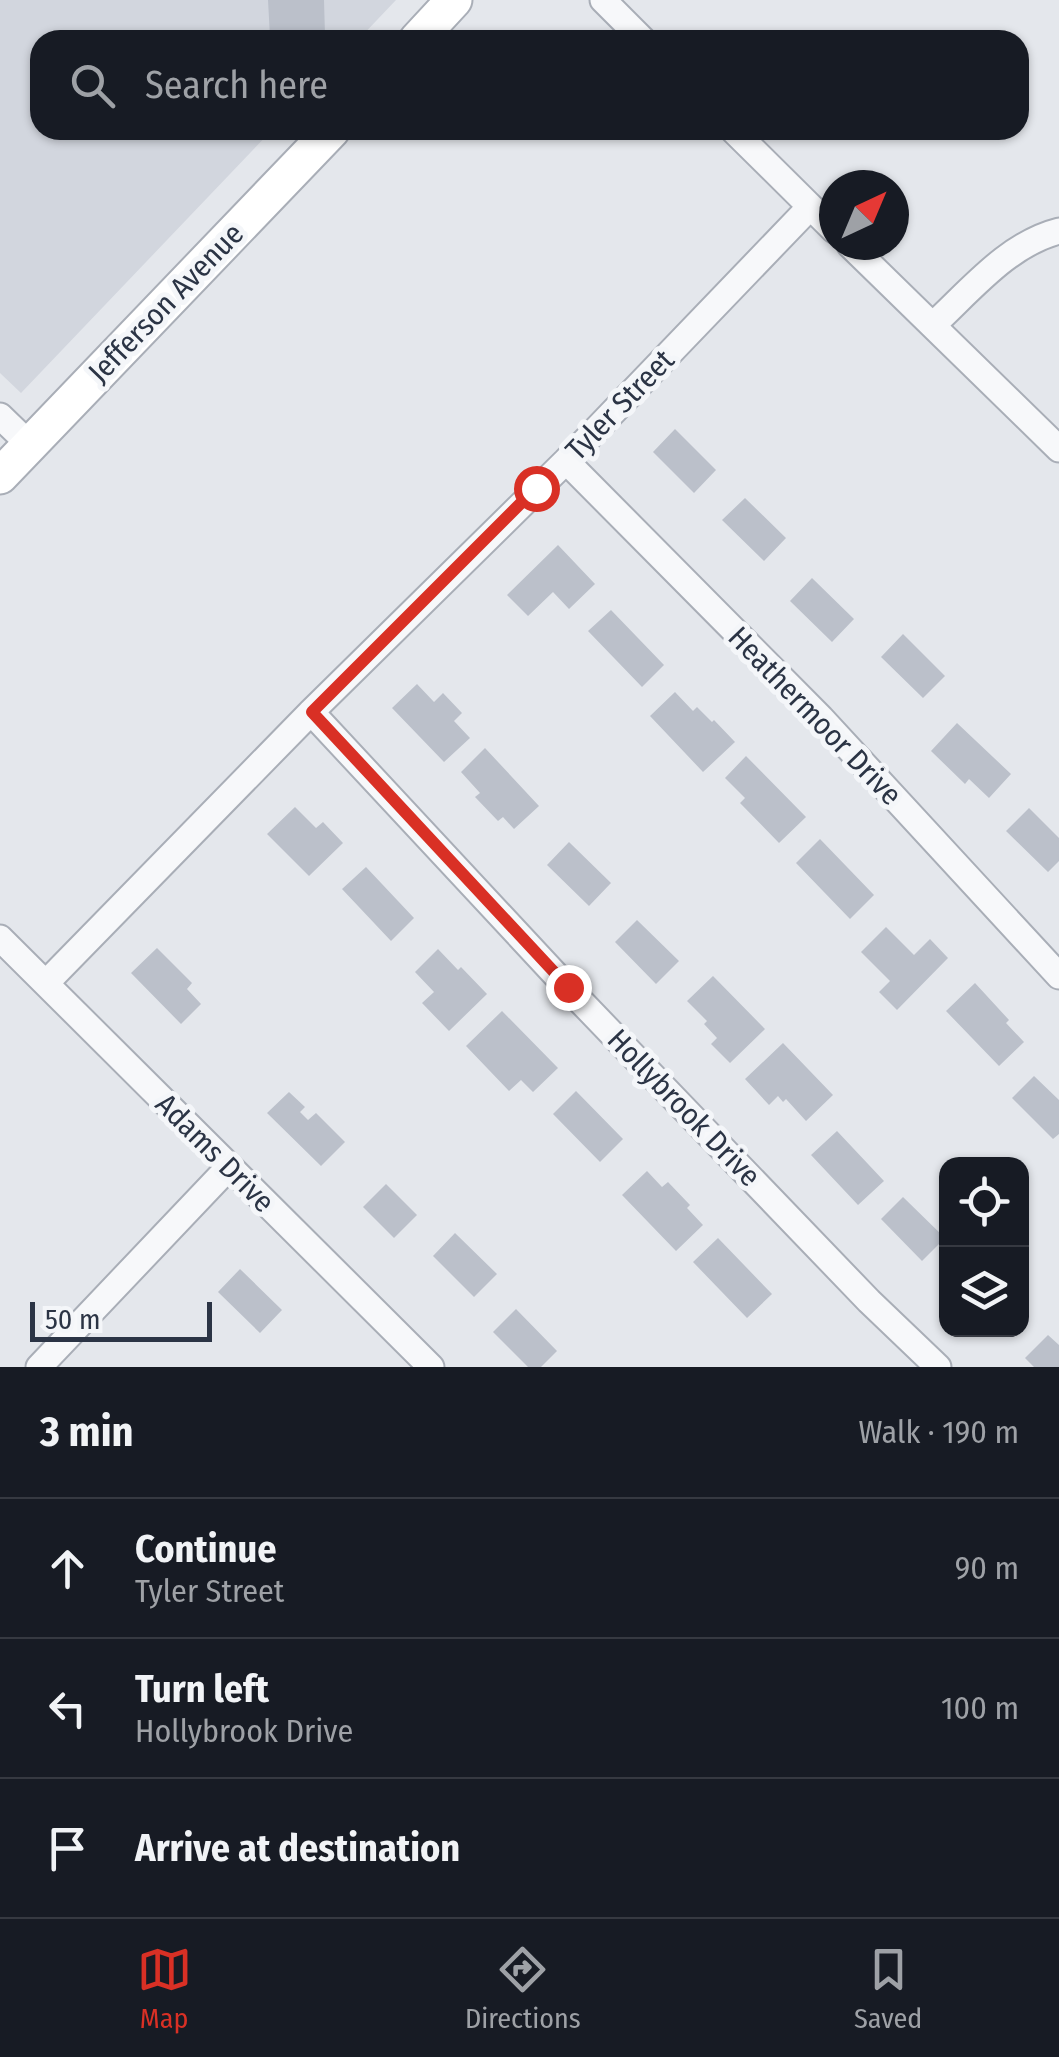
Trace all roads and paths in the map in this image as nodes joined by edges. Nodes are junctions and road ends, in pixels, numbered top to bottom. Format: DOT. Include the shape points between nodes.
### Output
graph roads {
  1 [pos="454,0"];
  2 [pos="603,0"];
  3 [pos="426,30"];
  4 [pos="633,30"];
  5 [pos="322,140"];
  6 [pos="743,140"];
  7 [pos="810,206"];
  8 [pos="819,215"];
  9 [pos="1059,231"];
  10 [pos="866,260"];
  11 [pos="933,325"];
  12 [pos="0,416"];
  13 [pos="30,445"];
  14 [pos="1059,448"];
  15 [pos="566,461"];
  16 [pos="0,476"];
  17 [pos="312,712"];
  18 [pos="0,938"];
  19 [pos="1059,976"];
  20 [pos="46,983"];
  21 [pos="229,1167"];
  22 [pos="39,1367"];
  23 [pos="431,1367"];
  24 [pos="938,1367"];
  1 -- 3 [label="street"];
  2 -- 4 [label="street"];
  5 -- 13 [label="street, Jefferson Avenue"];
  6 -- 7 [label="street"];
  7 -- 8 [label="street"];
  7 -- 15 [label="street, Tyler Street"];
  9 -- 11 [label="street" via="1004,258"];
  10 -- 11 [label="street"];
  11 -- 14 [label="street"];
  12 -- 13 [label="street"];
  13 -- 16 [label="street, Jefferson Avenue"];
  15 -- 17 [label="street, Tyler Street"];
  15 -- 19 [label="street, Heathermoor Drive" via="821,718"];
  17 -- 20 [label="street, Tyler Street"];
  17 -- 24 [label="street, Hollybrook Drive" via="581,1001"];
  18 -- 20 [label="street, Adams Drive"];
  20 -- 21 [label="street, Adams Drive"];
  21 -- 22 [label="street"];
  21 -- 23 [label="street, Adams Drive"];
}
